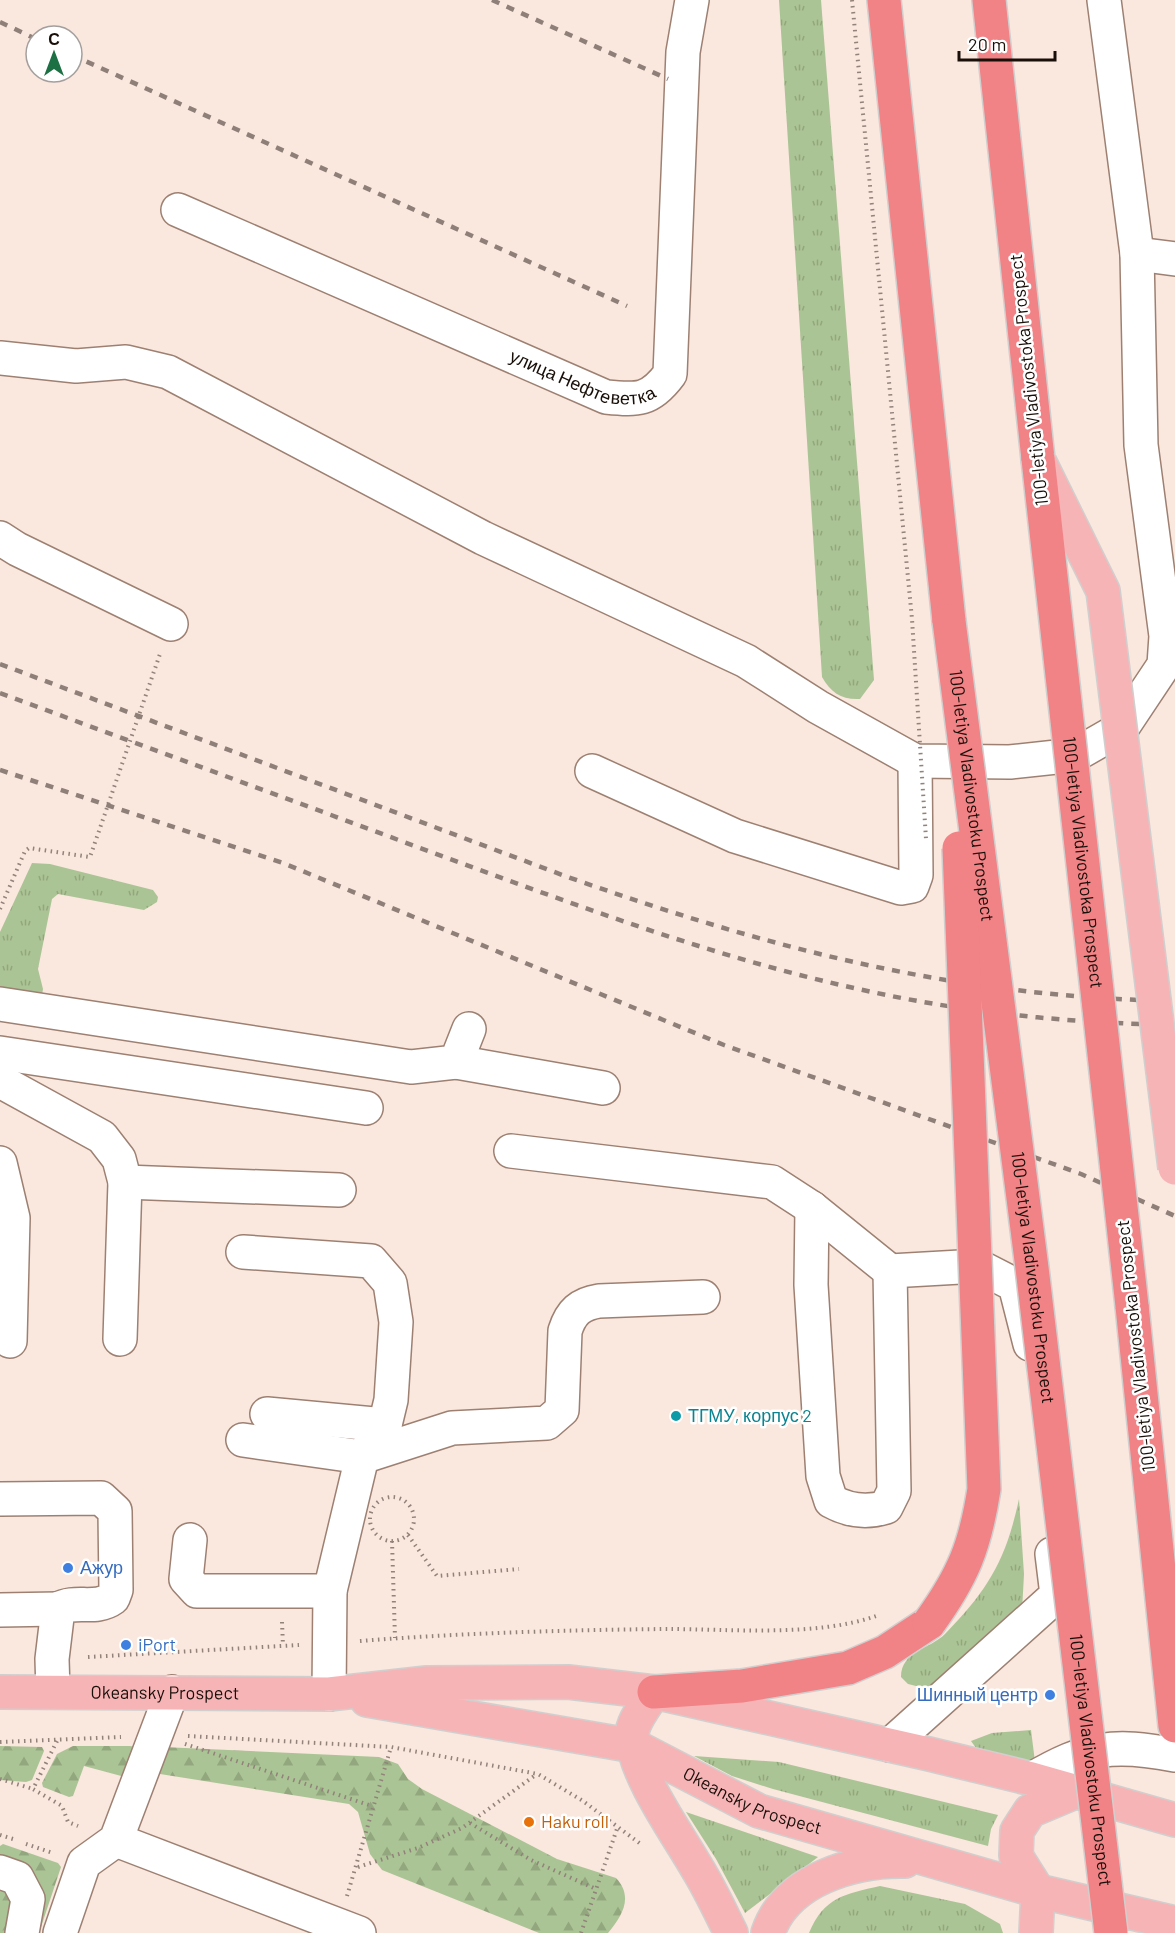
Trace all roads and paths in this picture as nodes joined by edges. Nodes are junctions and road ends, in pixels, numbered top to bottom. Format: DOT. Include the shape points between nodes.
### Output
graph roads {
  1 [pos="692,0"];
  2 [pos="852,0"];
  3 [pos="884,0"];
  4 [pos="989,0"];
  5 [pos="1104,0"];
  6 [pos="178,210"];
  7 [pos="1137,254"];
  8 [pos="1175,259"];
  9 [pos="0,358"];
  10 [pos="1038,459"];
  11 [pos="0,538"];
  12 [pos="949,621"];
  13 [pos="171,624"];
  14 [pos="1169,666"];
  15 [pos="915,761"];
  16 [pos="592,771"];
  17 [pos="927,847"];
  18 [pos="0,909"];
  19 [pos="0,1004"];
  20 [pos="469,1029"];
  21 [pos="0,1053"];
  22 [pos="456,1062"];
  23 [pos="0,1081"];
  24 [pos="603,1088"];
  25 [pos="366,1108"];
  26 [pos="511,1151"];
  27 [pos="0,1163"];
  28 [pos="1175,1168"];
  29 [pos="125,1182"];
  30 [pos="339,1190"];
  31 [pos="812,1208"];
  32 [pos="243,1252"];
  33 [pos="890,1270"];
  34 [pos="703,1297"];
  35 [pos="120,1339"];
  36 [pos="10,1341"];
  37 [pos="267,1414"];
  38 [pos="385,1425"];
  39 [pos="243,1440"];
  40 [pos="362,1457"];
  41 [pos="0,1499"];
  42 [pos="408,1535"];
  43 [pos="190,1540"];
  44 [pos="392,1541"];
  45 [pos="519,1569"];
  46 [pos="330,1592"];
  47 [pos="58,1608"];
  48 [pos="0,1610"];
  49 [pos="882,1615"];
  50 [pos="282,1626"];
  51 [pos="395,1638"];
  52 [pos="329,1643"];
  53 [pos="283,1646"];
  54 [pos="52,1659"];
  55 [pos="53,1691"];
  56 [pos="0,1692"];
  57 [pos="172,1692"];
  58 [pos="654,1692"];
  59 [pos="329,1694"];
  60 [pos="1175,1726"];
  61 [pos="157,1734"];
  62 [pos="57,1741"];
  63 [pos="0,1742"];
  64 [pos="890,1745"];
  65 [pos="634,1746"];
  66 [pos="391,1747"];
  67 [pos="1175,1755"];
  68 [pos="537,1774"];
  69 [pos="0,1779"];
  70 [pos="1032,1779"];
  71 [pos="33,1789"];
  72 [pos="1075,1792"];
  73 [pos="372,1806"];
  74 [pos="1175,1820"];
  75 [pos="470,1823"];
  76 [pos="618,1826"];
  77 [pos="0,1835"];
  78 [pos="116,1840"];
  79 [pos="646,1847"];
  80 [pos="64,1856"];
  81 [pos="931,1862"];
  82 [pos="0,1872"];
  83 [pos="596,1889"];
  84 [pos="1038,1891"];
  85 [pos="1175,1923"];
  86 [pos="22,1933"];
  87 [pos="60,1933"];
  88 [pos="359,1933"];
  89 [pos="581,1933"];
  90 [pos="731,1933"];
  91 [pos="768,1933"];
  92 [pos="1036,1933"];
  93 [pos="1111,1933"];
  1 -- 6 [label="street, улица Нефтеветка" via="683,52 670,374 657,391 636,399 606,397"];
  2 -- 17 [label="path, bridge" via="912,619"];
  3 -- 12 [label="highway"];
  4 -- 10 [label="highway, 100-letiya Vladivostoka Prospect"];
  5 -- 7 [label="street"];
  7 -- 8 [label="street"];
  7 -- 14 [label="street" via="1141,445"];
  9 -- 15 [label="street" via="76,366 126,362 168,372 483,538 746,661"];
  10 -- 28 [label="main road, bridge" via="1103,591"];
  10 -- 60 [label="highway, 100-letiya Vladivostoka Prospect, bridge" via="1127,1253"];
  11 -- 13 [label="street"];
  12 -- 58 [label="highway, bridge" via="984,1489 970,1556 929,1623 885,1652 848,1668 742,1686"];
  12 -- 93 [label="highway, 100-letiya Vladivostoku Prospect, bridge" via="1034,1280"];
  13 -- 18 [label="path" via="90,857 29,848"];
  14 -- 15 [label="street" via="1122,728 1075,755 1010,762"];
  15 -- 16 [label="street" via="916,875 912,886 901,888 735,836"];
  19 -- 22 [label="street" via="411,1067"];
  20 -- 22 [label="street"];
  21 -- 25 [label="street"];
  22 -- 24 [label="street"];
  23 -- 29 [label="street" via="102,1137 119,1159"];
  26 -- 31 [label="street" via="772,1182"];
  27 -- 36 [label="street" via="13,1218"];
  29 -- 30 [label="street"];
  29 -- 35 [label="street"];
  31 -- 33 [label="street"];
  31 -- 33 [label="street" via="811,1286 823,1476 831,1501 870,1513 886,1507 894,1491"];
  32 -- 38 [label="street" via="371,1261 390,1283 396,1322 392,1400"];
  33 -- 64 [label="street" via="978,1266 1015,1286 1032,1353 1057,1595"];
  34 -- 40 [label="street" via="599,1301 576,1309 565,1331 562,1410 547,1423 452,1428"];
  37 -- 38 [label="street"];
  38 -- 40 [label="street"];
  39 -- 40 [label="street"];
  40 -- 46 [label="street"];
  41 -- 47 [label="street" via="101,1498 115,1511 113,1598 98,1606"];
  42 -- 44 [label="path"];
  42 -- 44 [label="path" via="415,1520 408,1503 398,1498 381,1500 370,1514 370,1525 381,1539"];
  42 -- 45 [label="path" via="437,1576"];
  43 -- 46 [label="street" via="186,1579 197,1591"];
  44 -- 51 [label="path"];
  46 -- 52 [label="street"];
  47 -- 48 [label="street"];
  47 -- 54 [label="street"];
  49 -- 51 [label="path" via="809,1628 593,1630"];
  50 -- 53 [label="path"];
  51 -- 52 [label="path"];
  52 -- 53 [label="path"];
  52 -- 59 [label="street"];
  53 -- 54 [label="path"];
  54 -- 55 [label="street"];
  55 -- 56 [label="main road, Okeansky Prospect"];
  55 -- 57 [label="main road, Okeansky Prospect"];
  57 -- 59 [label="main road, Okeansky Prospect"];
  57 -- 61 [label="street"];
  58 -- 59 [label="main road, Okeansky Prospect" via="568,1682 427,1683"];
  58 -- 64 [label="main road, Okeansky Prospect"];
  58 -- 65 [label="main road" via="635,1724"];
  59 -- 65 [label="main road, Okeansky Prospect"];
  61 -- 62 [label="path"];
  61 -- 66 [label="path"];
  61 -- 73 [label="path"];
  61 -- 78 [label="street"];
  62 -- 63 [label="path"];
  62 -- 71 [label="path"];
  64 -- 70 [label="main road, Okeansky Prospect"];
  65 -- 81 [label="main road, Okeansky Prospect" via="759,1811"];
  65 -- 90 [label="main road" via="649,1786 700,1871"];
  66 -- 68 [label="path"];
  66 -- 73 [label="path"];
  67 -- 70 [label="street" via="1142,1748 1107,1747 1064,1760"];
  68 -- 75 [label="path"];
  68 -- 76 [label="path"];
  69 -- 71 [label="path"];
  70 -- 72 [label="main road, Okeansky Prospect"];
  71 -- 78 [label="path" via="62,1806 68,1822"];
  72 -- 74 [label="main road, Okeansky Prospect"];
  72 -- 84 [label="main road" via="1030,1811 1017,1831 1016,1856"];
  73 -- 75 [label="path" via="358,1867 418,1848"];
  75 -- 83 [label="path" via="531,1860"];
  76 -- 79 [label="path"];
  76 -- 83 [label="path"];
  77 -- 80 [label="path"];
  78 -- 87 [label="street" via="84,1863"];
  78 -- 88 [label="street"];
  81 -- 84 [label="main road, Okeansky Prospect"];
  81 -- 91 [label="main road" via="886,1861 838,1870 795,1895 780,1910"];
  82 -- 86 [label="street" via="17,1878 28,1899"];
  83 -- 89 [label="path"];
  84 -- 85 [label="main road, Okeansky Prospect"];
  84 -- 92 [label="main road"];
}
